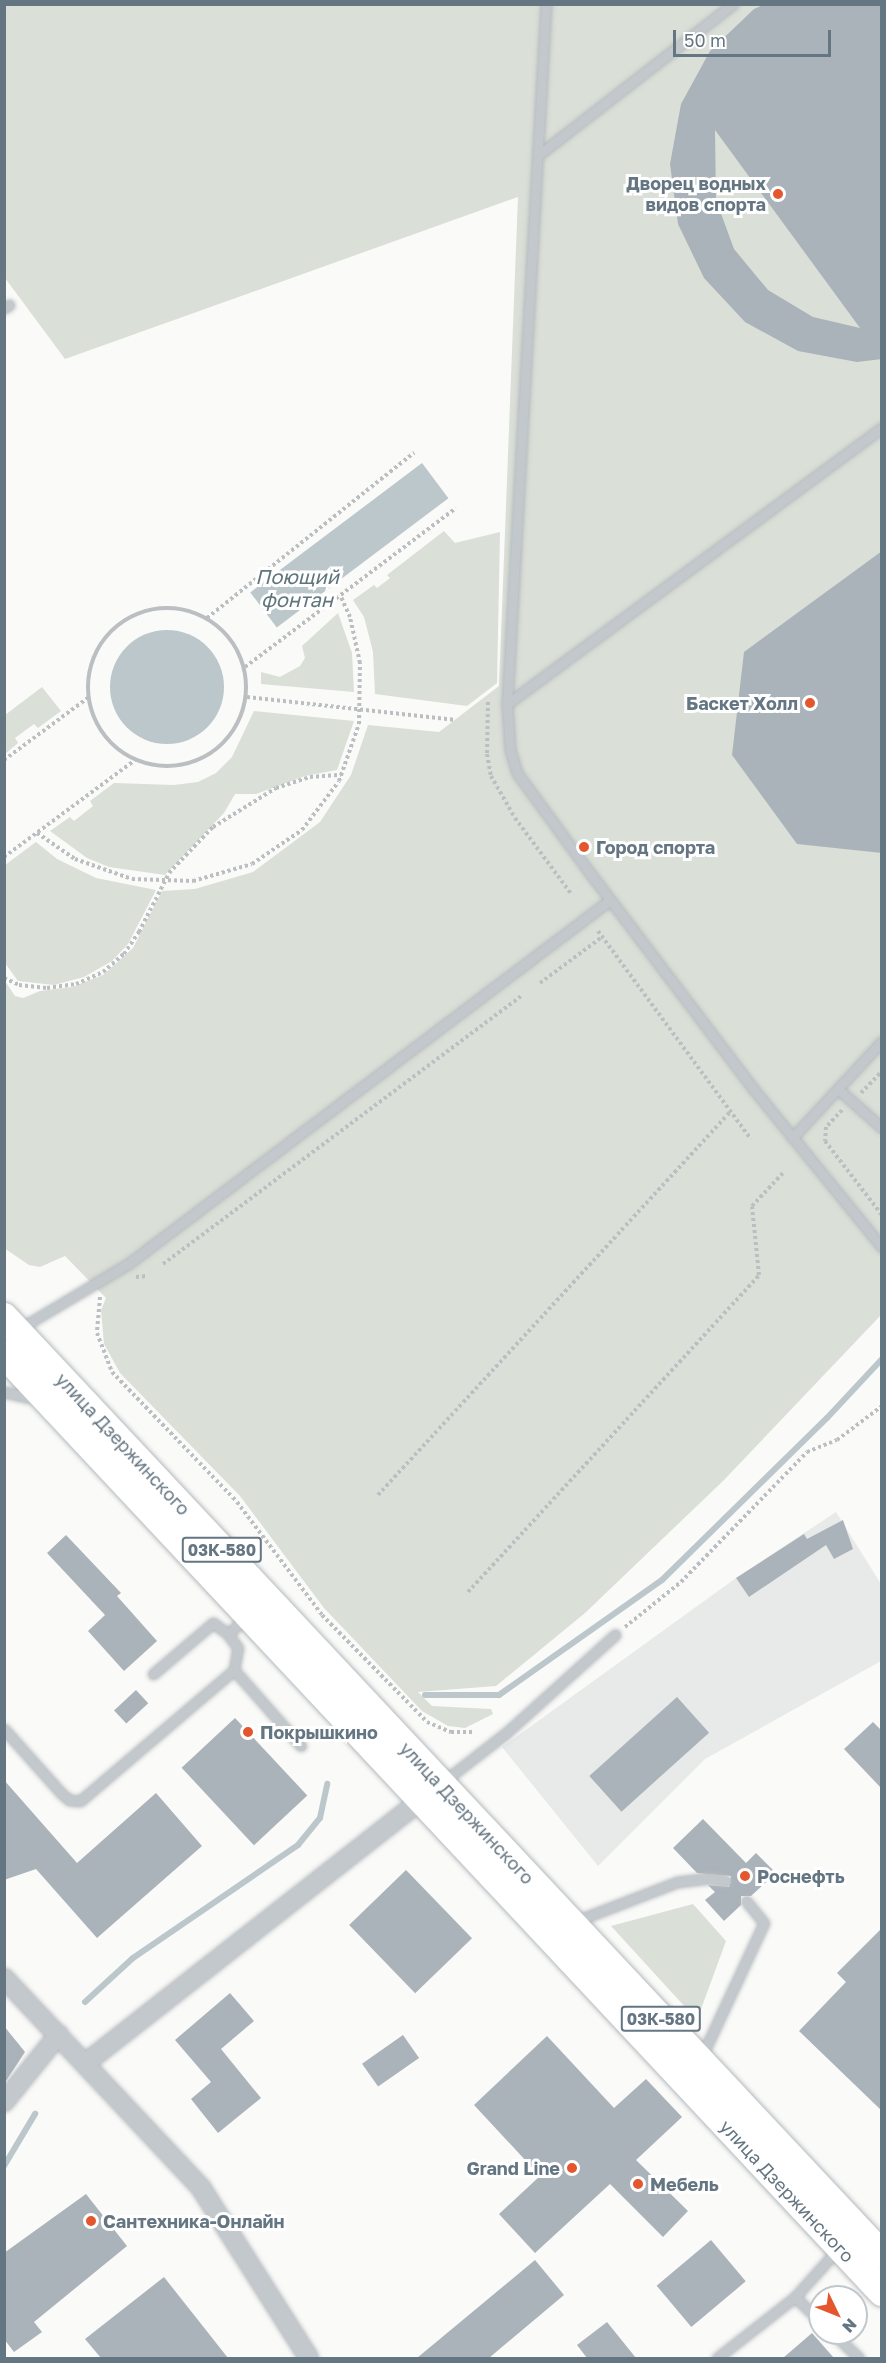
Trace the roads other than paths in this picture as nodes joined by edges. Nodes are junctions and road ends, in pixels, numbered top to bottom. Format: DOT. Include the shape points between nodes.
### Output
graph roads {
  1 [pos="546,4"];
  2 [pos="733,4"];
  3 [pos="541,153"];
  4 [pos="882,428"];
  5 [pos="507,704"];
  6 [pos="610,900"];
  7 [pos="882,1041"];
  8 [pos="838,1089"];
  9 [pos="882,1128"];
  10 [pos="792,1138"];
  11 [pos="882,1247"];
  12 [pos="8,1335"];
  13 [pos="4,1392"];
  14 [pos="48,1402"];
  15 [pos="249,1615"];
  16 [pos="228,1634"];
  17 [pos="615,1635"];
  18 [pos="234,1670"];
  19 [pos="153,1674"];
  20 [pos="4,1729"];
  21 [pos="301,1746"];
  22 [pos="430,1792"];
  23 [pos="726,1881"];
  24 [pos="746,1901"];
  25 [pos="571,1923"];
  26 [pos="5,1980"];
  27 [pos="59,2034"];
  28 [pos="700,2060"];
  29 [pos="87,2062"];
  30 [pos="4,2102"];
  31 [pos="840,2247"];
  32 [pos="882,2255"];
  33 [pos="882,2292"];
  34 [pos="795,2297"];
  35 [pos="808,2309"];
  36 [pos="845,2345"];
  37 [pos="309,2358"];
  38 [pos="717,2358"];
  39 [pos="859,2358"];
  1 -- 3 [label="lane"];
  2 -- 3 [label="lane"];
  3 -- 5 [label="lane"];
  4 -- 5 [label="lane"];
  5 -- 6 [label="lane" via="507,733 517,773"];
  6 -- 10 [label="lane"];
  6 -- 12 [label="lane" via="128,1264"];
  7 -- 8 [label="lane"];
  8 -- 9 [label="lane"];
  8 -- 10 [label="lane"];
  10 -- 11 [label="lane"];
  12 -- 14 [label="main road, улица Дзержинского / 03К-580"];
  12 -- 22 [label="main road, улица Дзержинского / 03К-580"];
  13 -- 14 [label="lane"];
  14 -- 15 [label="main road, улица Дзержинского / 03К-580"];
  15 -- 16 [label="lane"];
  15 -- 22 [label="main road, улица Дзержинского / 03К-580"];
  16 -- 18 [label="lane" via="238,1648"];
  16 -- 19 [label="lane" via="213,1623"];
  17 -- 22 [label="lane" via="506,1734"];
  18 -- 20 [label="lane" via="81,1801 69,1800 61,1793"];
  18 -- 21 [label="lane"];
  22 -- 25 [label="main road, улица Дзержинского / 03К-580"];
  22 -- 29 [label="street"];
  22 -- 31 [label="main road, улица Дзержинского / 03К-580"];
  23 -- 25 [label="lane" via="710,1878 677,1882"];
  24 -- 28 [label="lane" via="764,1923"];
  25 -- 28 [label="main road, улица Дзержинского / 03К-580"];
  26 -- 27 [label="street"];
  27 -- 29 [label="street"];
  27 -- 30 [label="street"];
  28 -- 32 [label="main road, улица Дзержинского / 03К-580"];
  29 -- 37 [label="street" via="201,2188"];
  31 -- 33 [label="main road, улица Дзержинского / 03К-580"];
  31 -- 34 [label="lane"];
  34 -- 35 [label="lane"];
  34 -- 38 [label="lane"];
  36 -- 39 [label="lane"];
}
